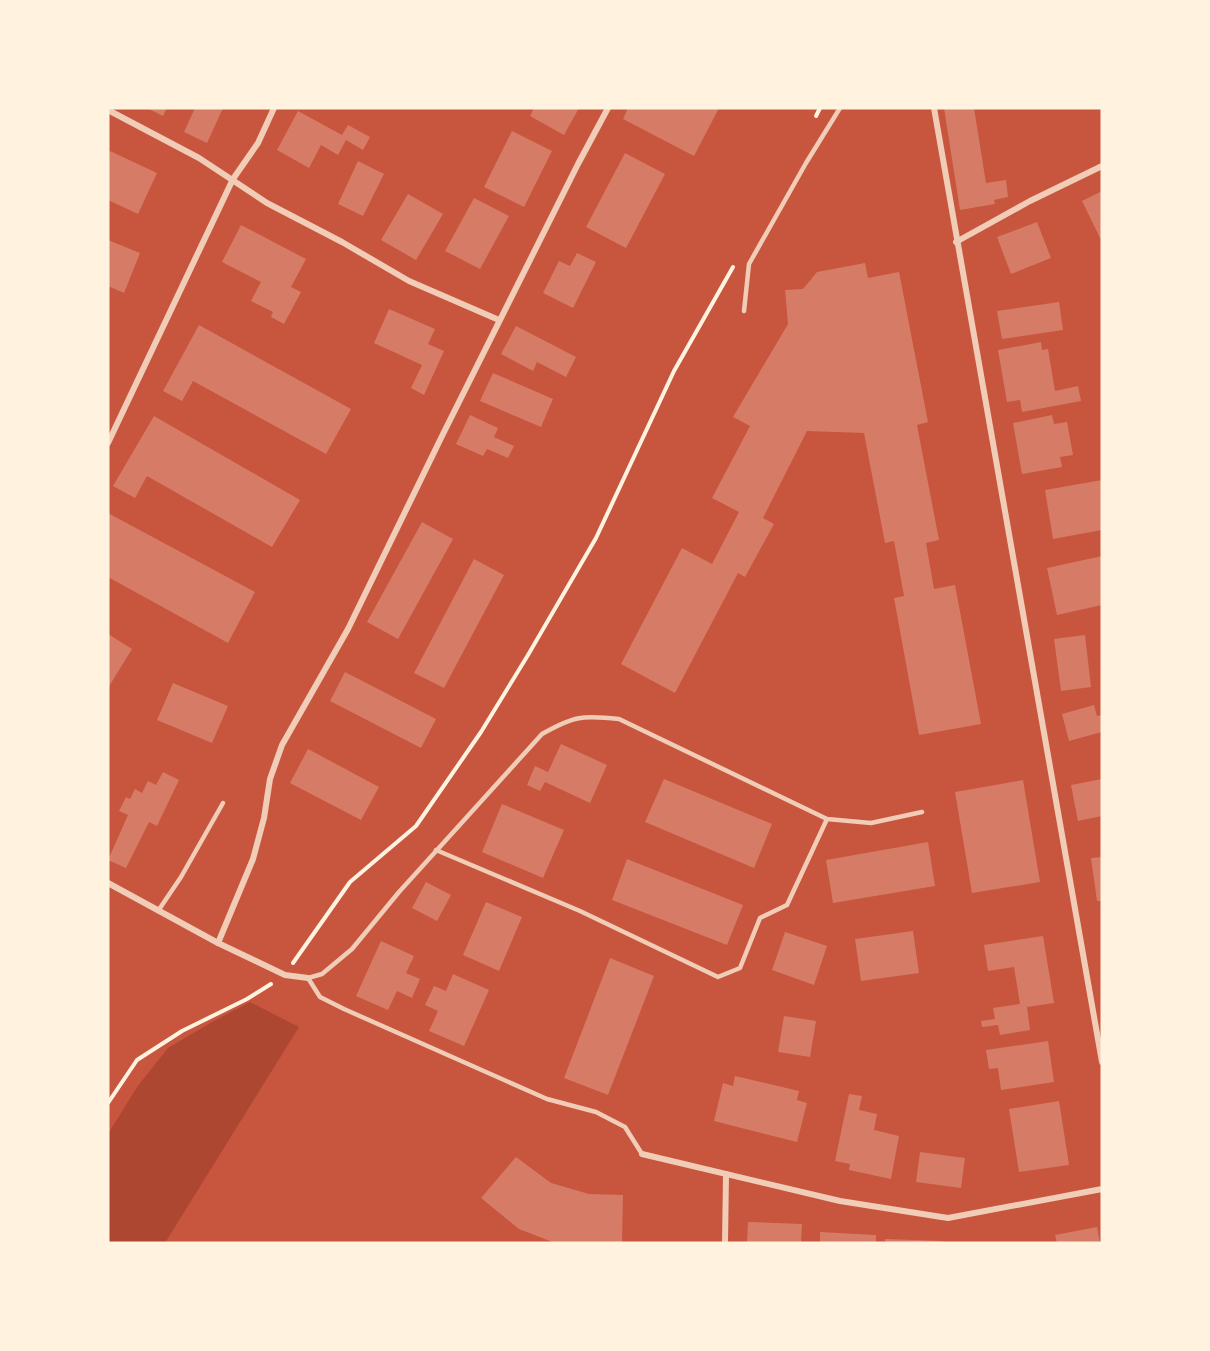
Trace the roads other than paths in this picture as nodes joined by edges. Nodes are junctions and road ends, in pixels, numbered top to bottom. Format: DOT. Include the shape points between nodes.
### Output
graph roads {
  1 [pos="274,108"];
  2 [pos="608,108"];
  3 [pos="840,108"];
  4 [pos="934,108"];
  5 [pos="108,110"];
  6 [pos="1102,166"];
  7 [pos="233,180"];
  8 [pos="956,242"];
  9 [pos="744,311"];
  10 [pos="499,320"];
  11 [pos="108,443"];
  12 [pos="223,803"];
  13 [pos="922,812"];
  14 [pos="827,819"];
  15 [pos="436,850"];
  16 [pos="108,883"];
  17 [pos="158,911"];
  18 [pos="218,944"];
  19 [pos="308,978"];
  20 [pos="1102,1062"];
  21 [pos="642,1154"];
  22 [pos="726,1174"];
  23 [pos="1102,1189"];
  24 [pos="725,1243"];
  1 -- 7 [label="street" via="258,143"];
  2 -- 10 [label="street"];
  3 -- 9 [label="lane" via="749,264"];
  4 -- 8 [label="street"];
  5 -- 7 [label="street"];
  6 -- 8 [label="street"];
  7 -- 10 [label="street" via="267,203 410,281"];
  7 -- 11 [label="street"];
  8 -- 20 [label="street"];
  10 -- 18 [label="street" via="348,629 282,746 270,779 253,859"];
  12 -- 17 [label="lane"];
  13 -- 14 [label="lane" via="871,823"];
  14 -- 15 [label="lane" via="619,719 588,716 564,722 542,734"];
  14 -- 15 [label="lane" via="787,905 760,918 740,968 718,977 580,911"];
  15 -- 19 [label="lane" via="352,949 322,974"];
  16 -- 17 [label="street"];
  17 -- 18 [label="street"];
  18 -- 19 [label="street" via="285,975"];
  19 -- 21 [label="lane" via="320,997 344,1010 547,1099 597,1112 625,1127"];
  21 -- 22 [label="street"];
  22 -- 23 [label="street" via="840,1201 948,1218"];
  22 -- 24 [label="street"];
}
